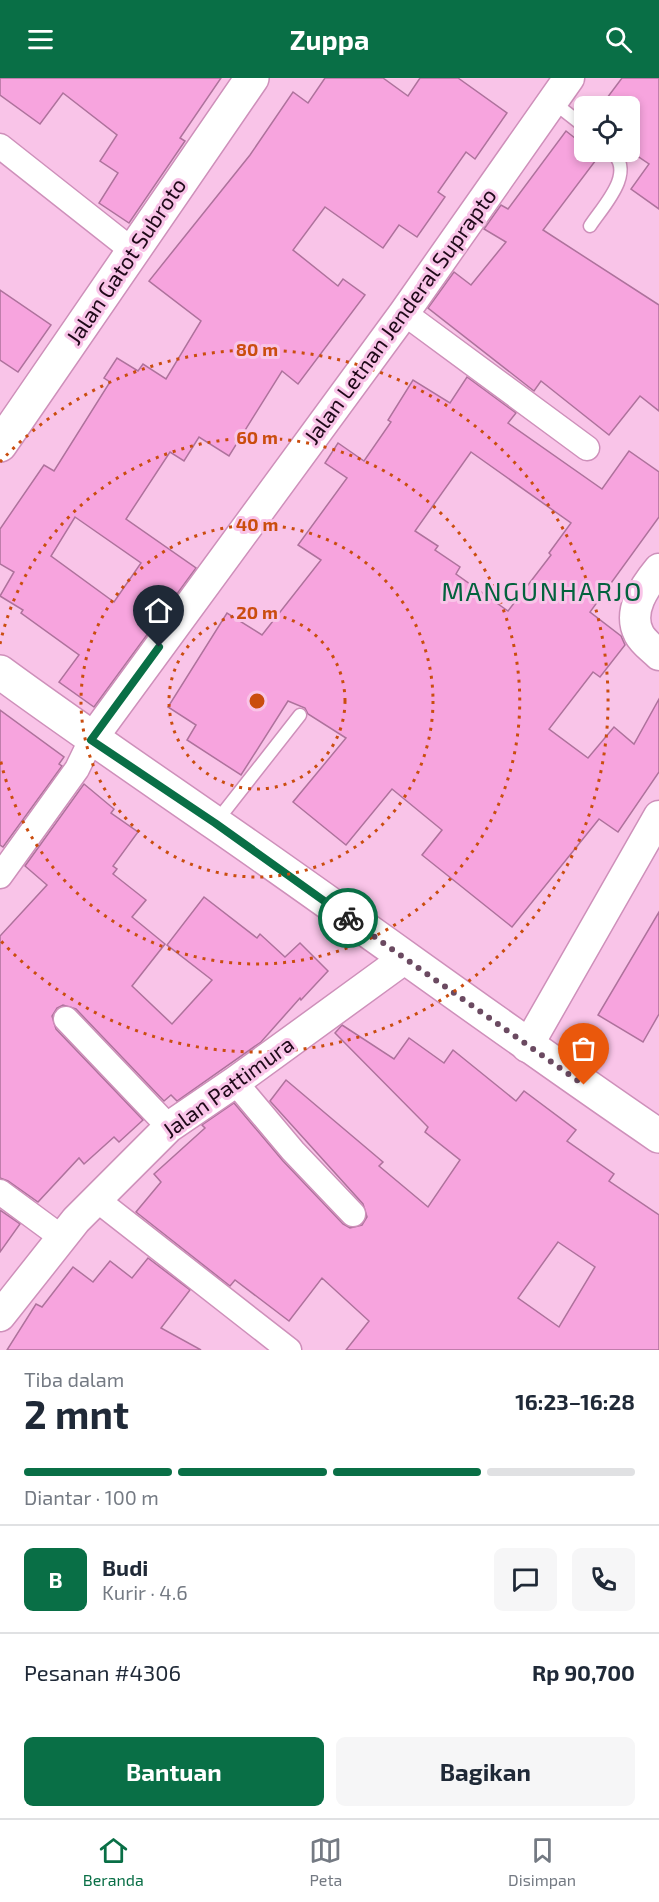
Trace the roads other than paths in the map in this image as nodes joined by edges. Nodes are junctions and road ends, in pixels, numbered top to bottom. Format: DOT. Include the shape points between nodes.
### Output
graph roads {
  1 [pos="252,78"];
  2 [pos="561,90"];
  3 [pos="574,110"];
  4 [pos="0,146"];
  5 [pos="619,162"];
  6 [pos="590,226"];
  7 [pos="133,251"];
  8 [pos="404,313"];
  9 [pos="0,445"];
  10 [pos="587,448"];
  11 [pos="659,569"];
  12 [pos="659,655"];
  13 [pos="0,672"];
  14 [pos="300,715"];
  15 [pos="91,740"];
  16 [pos="659,816"];
  17 [pos="215,823"];
  18 [pos="0,876"];
  19 [pos="404,959"];
  20 [pos="66,1019"];
  21 [pos="527,1047"];
  22 [pos="235,1082"];
  23 [pos="169,1127"];
  24 [pos="659,1136"];
  25 [pos="0,1192"];
  26 [pos="96,1199"];
  27 [pos="353,1214"];
  28 [pos="61,1237"];
  29 [pos="0,1316"];
  30 [pos="289,1350"];
  1 -- 7 [label="main road, Jalan Gatot Subroto"];
  2 -- 3 [label="lane"];
  2 -- 8 [label="street, Jalan Letnan Jenderal Suprapto"];
  4 -- 7 [label="street"];
  5 -- 6 [label="lane" via="621,179"];
  7 -- 9 [label="main road, Jalan Gatot Subroto"];
  8 -- 10 [label="street"];
  8 -- 15 [label="street, Jalan Letnan Jenderal Suprapto"];
  11 -- 12 [label="street" via="643,588 636,612 639,634"];
  13 -- 15 [label="main road"];
  14 -- 17 [label="lane"];
  15 -- 17 [label="main road"];
  15 -- 18 [label="street, Jalan Letnan Jenderal Suprapto" via="77,768"];
  16 -- 21 [label="street"];
  17 -- 19 [label="main road"];
  19 -- 21 [label="main road"];
  19 -- 22 [label="street, Jalan Pattimura"];
  20 -- 23 [label="street"];
  21 -- 24 [label="main road"];
  22 -- 23 [label="street, Jalan Pattimura"];
  22 -- 27 [label="street"];
  23 -- 26 [label="street, Jalan Pattimura"];
  25 -- 28 [label="street"];
  26 -- 28 [label="street, Jalan Pattimura"];
  26 -- 30 [label="street"];
  28 -- 29 [label="street, Jalan Pattimura"];
}
